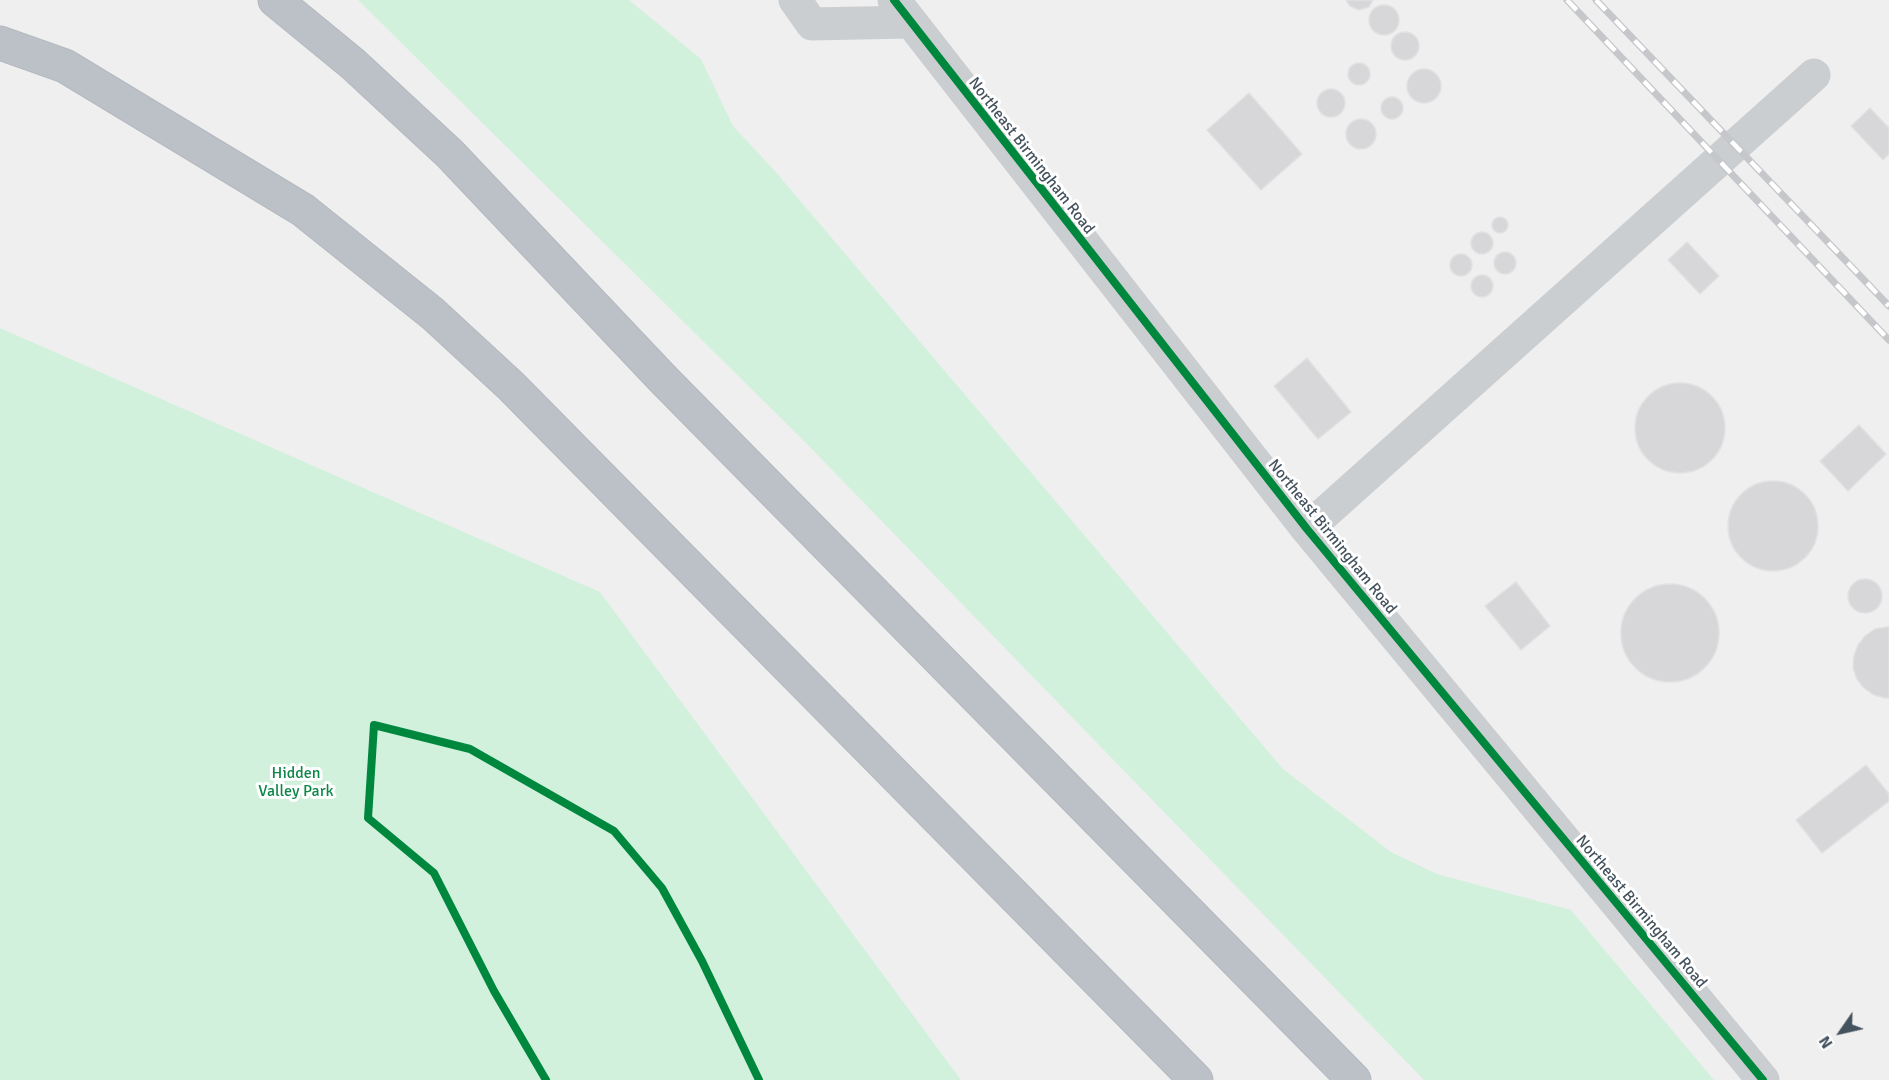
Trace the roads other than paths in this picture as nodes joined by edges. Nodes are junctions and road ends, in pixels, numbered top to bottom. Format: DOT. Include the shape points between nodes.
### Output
graph roads {
  1 [pos="275,0"];
  2 [pos="795,0"];
  3 [pos="902,11"];
  4 [pos="0,43"];
  5 [pos="1814,75"];
  6 [pos="1307,529"];
  7 [pos="1196,1080"];
  8 [pos="1354,1080"];
  9 [pos="1763,1080"];
  1 -- 8 [label="highway" via="450,154 663,379"];
  2 -- 3 [label="street" via="812,24"];
  3 -- 6 [label="street, Northeast Birmingham Road"];
  4 -- 7 [label="highway" via="65,66 303,210 433,314 511,386"];
  5 -- 6 [label="street"];
  6 -- 9 [label="street, Northeast Birmingham Road"];
}
